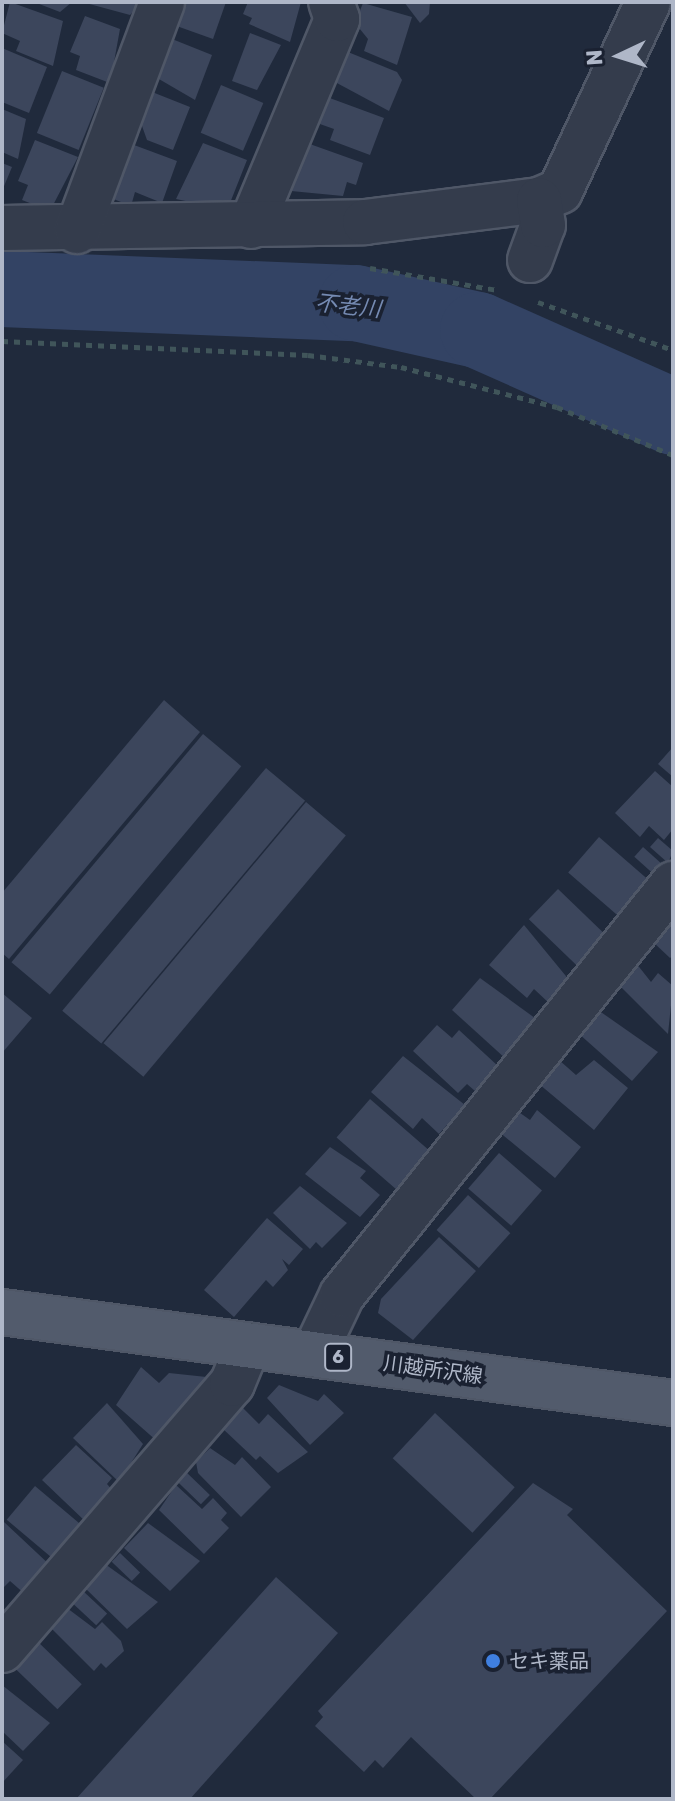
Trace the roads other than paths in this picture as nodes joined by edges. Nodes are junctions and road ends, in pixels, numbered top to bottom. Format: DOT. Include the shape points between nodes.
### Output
graph roads {
  1 [pos="162,2"];
  2 [pos="331,2"];
  3 [pos="648,2"];
  4 [pos="539,200"];
  5 [pos="251,226"];
  6 [pos="2,228"];
  7 [pos="77,231"];
  8 [pos="528,279"];
  9 [pos="673,884"];
  10 [pos="2,1312"];
  11 [pos="248,1345"];
  12 [pos="314,1354"];
  13 [pos="673,1403"];
  14 [pos="2,1650"];
  1 -- 7 [label="street"];
  2 -- 5 [label="street" via="337,19"];
  3 -- 4 [label="street" via="560,191"];
  4 -- 5 [label="street" via="365,222"];
  4 -- 8 [label="street" via="543,225"];
  5 -- 7 [label="street"];
  6 -- 7 [label="street"];
  9 -- 12 [label="street" via="342,1295"];
  10 -- 11 [label="main road, 川越所沢線 / 6"];
  11 -- 12 [label="main road, 川越所沢線 / 6"];
  11 -- 14 [label="street" via="232,1384"];
  12 -- 13 [label="main road, 川越所沢線 / 6"];
}
